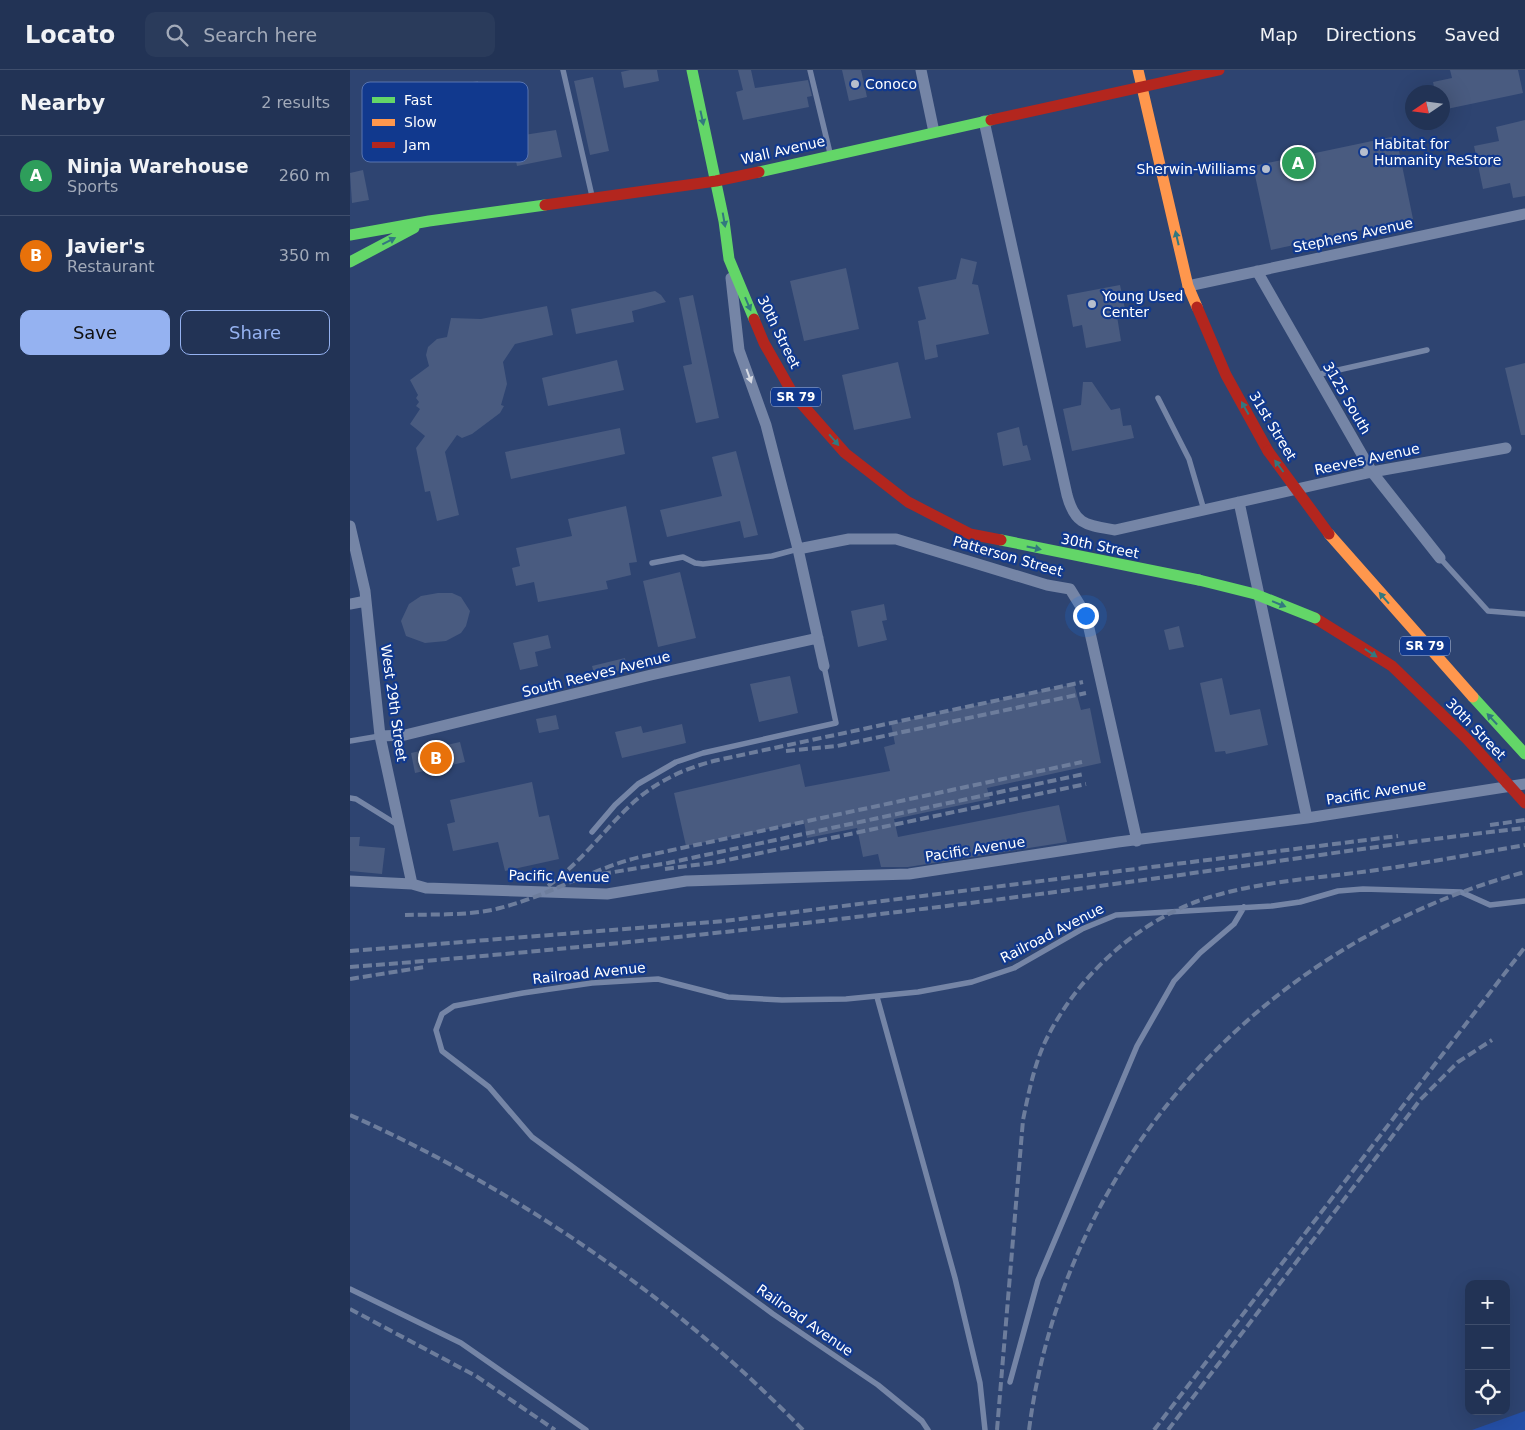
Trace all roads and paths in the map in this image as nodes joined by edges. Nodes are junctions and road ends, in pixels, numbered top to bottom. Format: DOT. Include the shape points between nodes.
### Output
graph roads {
  1 [pos="563,70"];
  2 [pos="692,70"];
  3 [pos="810,70"];
  4 [pos="921,70"];
  5 [pos="1138,70"];
  6 [pos="1218,70"];
  7 [pos="1142,86"];
  8 [pos="984,121"];
  9 [pos="934,132"];
  10 [pos="830,155"];
  11 [pos="716,181"];
  12 [pos="592,198"];
  13 [pos="1525,214"];
  14 [pos="429,221"];
  15 [pos="350,235"];
  16 [pos="729,259"];
  17 [pos="350,262"];
  18 [pos="1256,271"];
  19 [pos="1188,286"];
  20 [pos="1427,350"];
  21 [pos="1316,375"];
  22 [pos="1158,398"];
  23 [pos="1506,448"];
  24 [pos="1372,472"];
  25 [pos="1240,502"];
  26 [pos="1204,510"];
  27 [pos="350,526"];
  28 [pos="798,549"];
  29 [pos="1440,558"];
  30 [pos="652,563"];
  31 [pos="366,601"];
  32 [pos="350,604"];
  33 [pos="1525,614"];
  34 [pos="818,638"];
  35 [pos="824,666"];
  36 [pos="380,736"];
  37 [pos="350,741"];
  38 [pos="1525,754"];
  39 [pos="1525,784"];
  40 [pos="350,798"];
  41 [pos="1525,804"];
  42 [pos="1307,818"];
  43 [pos="400,827"];
  44 [pos="592,832"];
  45 [pos="1137,841"];
  46 [pos="350,881"];
  47 [pos="412,884"];
  48 [pos="1525,901"];
  49 [pos="1244,907"];
  50 [pos="877,997"];
  51 [pos="350,1289"];
  52 [pos="1010,1382"];
  53 [pos="586,1430"];
  54 [pos="928,1430"];
  55 [pos="985,1430"];
  1 -- 12 [label="lane"];
  2 -- 11 [label="main road, 30th Street / SR 79, one-way"];
  3 -- 10 [label="lane"];
  4 -- 9 [label="street"];
  5 -- 7 [label="main road, 31st Street / SR 79"];
  6 -- 7 [label="main road, Wall Avenue"];
  7 -- 8 [label="main road, Wall Avenue"];
  19 -- 7 [label="main road, 31st Street / SR 79, one-way"];
  8 -- 9 [label="main road, Wall Avenue"];
  8 -- 26 [label="street, Reeves Avenue" via="1072,513 1088,526 1115,530"];
  9 -- 10 [label="main road, Wall Avenue"];
  10 -- 11 [label="main road, Wall Avenue"];
  11 -- 12 [label="main road, Wall Avenue"];
  11 -- 16 [label="main road, 30th Street / SR 79, one-way"];
  12 -- 14 [label="main road, Wall Avenue"];
  13 -- 18 [label="street, Stephens Avenue"];
  14 -- 15 [label="main road, Wall Avenue"];
  17 -- 14 [label="main road, one-way"];
  16 -- 28 [label="street, 30th Street, one-way" via="739,350 766,425"];
  16 -- 41 [label="main road, 30th Street / SR 79, one-way, bridge" via="764,342 793,394 845,453 908,502 970,534 1199,580 1255,594 1315,618 1392,666 1466,739"];
  18 -- 19 [label="street, Stephens Avenue"];
  18 -- 21 [label="street, 3125 South"];
  38 -- 19 [label="main road, 31st Street / SR 79, one-way, bridge" via="1329,534 1268,451 1226,375"];
  20 -- 21 [label="lane"];
  21 -- 24 [label="street, 3125 South"];
  22 -- 26 [label="lane" via="1189,460"];
  23 -- 24 [label="street, Reeves Avenue"];
  24 -- 25 [label="street, Reeves Avenue"];
  24 -- 29 [label="street, 3125 South"];
  25 -- 26 [label="street, Reeves Avenue"];
  25 -- 42 [label="street"];
  27 -- 31 [label="street, West 29th Street"];
  28 -- 30 [label="lane" via="772,556 703,564 683,557"];
  28 -- 34 [label="street, 30th Street"];
  28 -- 45 [label="street, Patterson Street" via="849,539 896,539 1046,585 1070,589 1086,615"];
  29 -- 33 [label="lane" via="1488,611"];
  31 -- 32 [label="street"];
  31 -- 36 [label="street, West 29th Street"];
  34 -- 35 [label="street, 30th Street"];
  34 -- 36 [label="street, South Reeves Avenue" via="405,735"];
  35 -- 44 [label="lane" via="836,723 676,762 638,784"];
  36 -- 37 [label="lane"];
  36 -- 43 [label="street, West 29th Street"];
  39 -- 42 [label="street, Pacific Avenue"];
  40 -- 43 [label="lane"];
  42 -- 45 [label="street, Pacific Avenue"];
  43 -- 47 [label="street, West 29th Street"];
  45 -- 47 [label="street, Pacific Avenue" via="909,874 686,882 607,894 426,888"];
  46 -- 47 [label="street, Pacific Avenue"];
  48 -- 49 [label="lane, Railroad Avenue" via="1490,905 1461,892 1363,889 1338,891 1300,902"];
  49 -- 50 [label="lane, Railroad Avenue" via="1116,915 1082,929 1014,968 972,982"];
  49 -- 52 [label="lane" via="1234,924 1174,981 1137,1046 1038,1280"];
  50 -- 54 [label="lane, Railroad Avenue" via="782,1000 728,997 658,980 592,983 454,1006 442,1014 436,1030 442,1051 489,1087 532,1137 551,1153 773,1314 878,1385 922,1421"];
  50 -- 55 [label="lane" via="955,1278 980,1383"];
  51 -- 53 [label="lane" via="461,1343"];
}
